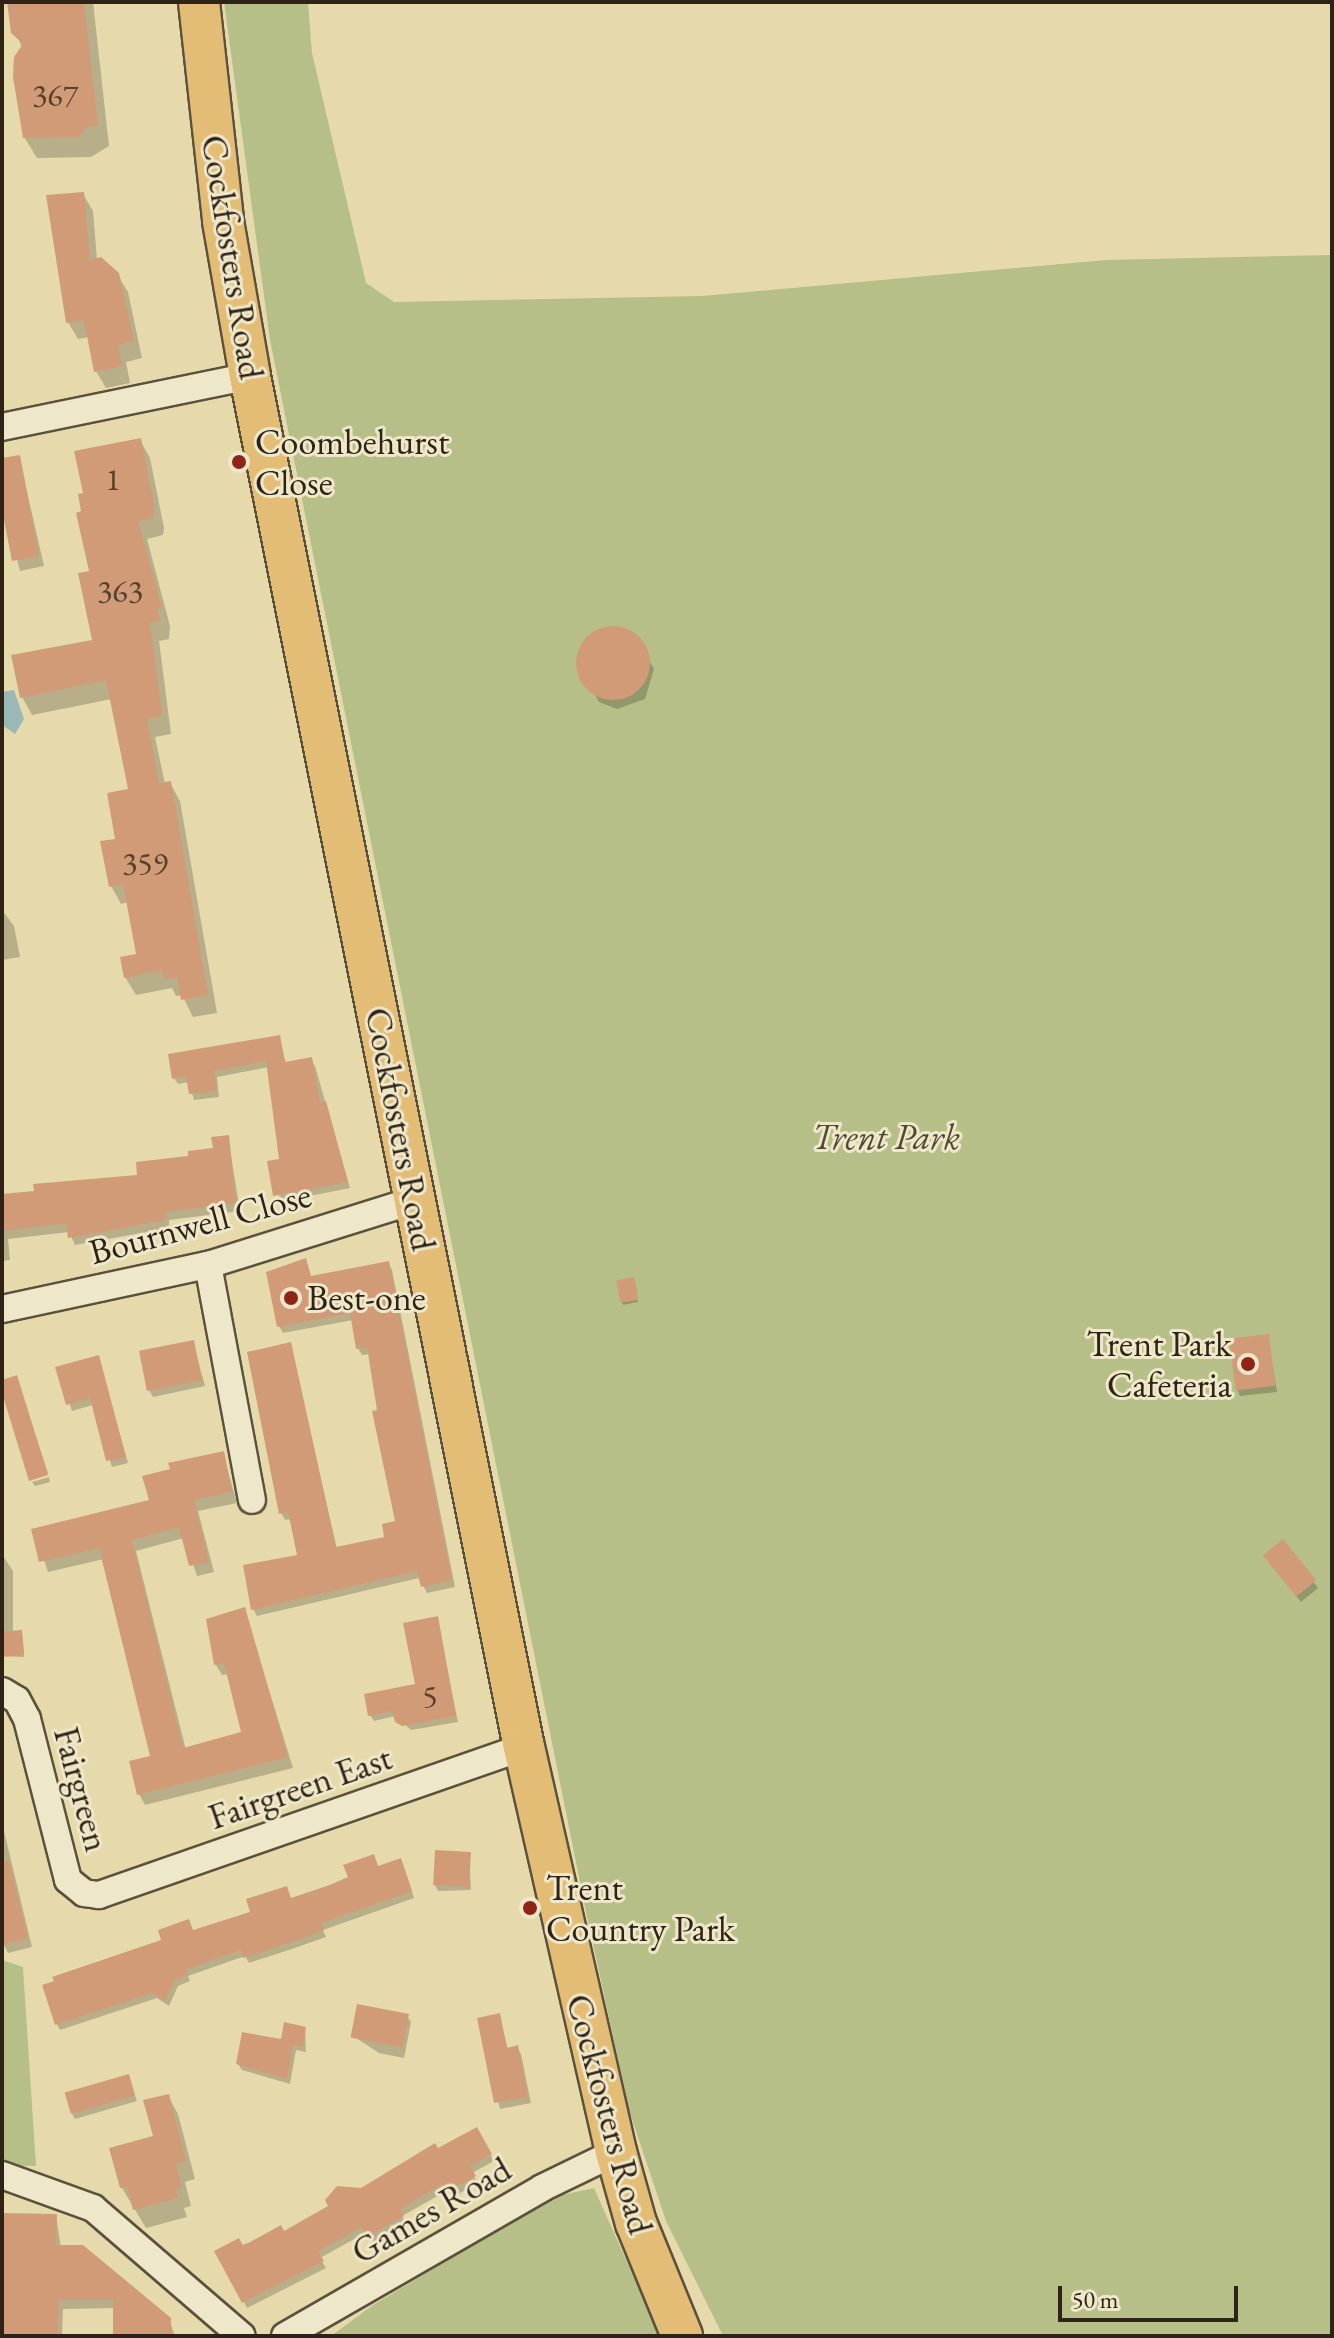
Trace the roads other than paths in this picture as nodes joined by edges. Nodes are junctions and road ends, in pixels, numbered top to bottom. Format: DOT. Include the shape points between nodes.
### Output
graph roads {
  1 [pos="199,2"];
  2 [pos="250,376"];
  3 [pos="2,427"];
  4 [pos="415,1200"];
  5 [pos="208,1265"];
  6 [pos="2,1309"];
  7 [pos="252,1500"];
  8 [pos="2,1691"];
  9 [pos="524,1747"];
  10 [pos="99,1895"];
  11 [pos="616,2152"];
  12 [pos="2,2175"];
  13 [pos="321,2326"];
  14 [pos="242,2336"];
  15 [pos="285,2336"];
  16 [pos="682,2336"];
  1 -- 2 [label="main road, Cockfosters Road" via="223,221"];
  2 -- 3 [label="street"];
  2 -- 4 [label="main road, Cockfosters Road"];
  4 -- 5 [label="street, Bournwell Close"];
  4 -- 9 [label="main road, Cockfosters Road"];
  5 -- 6 [label="street, Bournwell Close"];
  5 -- 7 [label="street"];
  8 -- 10 [label="street, Fairgreen" via="17,1700 27,1719 68,1880 84,1893"];
  9 -- 10 [label="street, Fairgreen East"];
  9 -- 11 [label="main road, Cockfosters Road"];
  11 -- 13 [label="street, Games Road" via="542,2188"];
  11 -- 16 [label="main road, Cockfosters Road" via="636,2223"];
  12 -- 14 [label="street" via="93,2208"];
  13 -- 15 [label="street, Games Road"];
}
